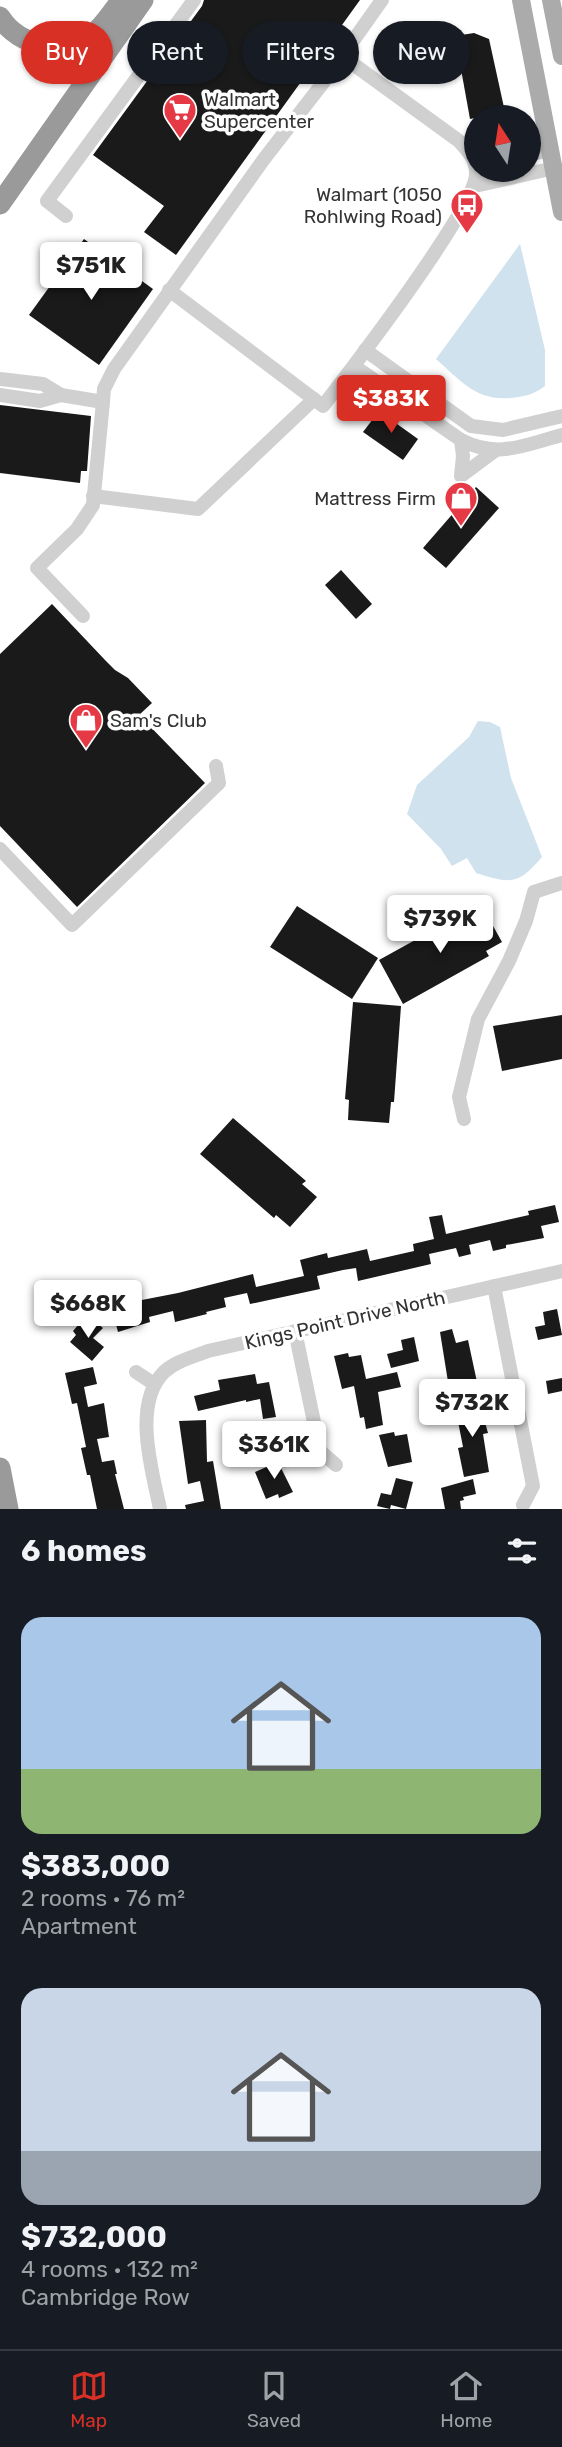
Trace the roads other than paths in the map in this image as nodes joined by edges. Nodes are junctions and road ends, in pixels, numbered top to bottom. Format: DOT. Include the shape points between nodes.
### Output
graph roads {
  1 [pos="122,0"];
  2 [pos="143,0"];
  3 [pos="194,0"];
  4 [pos="382,0"];
  5 [pos="521,0"];
  6 [pos="556,13"];
  7 [pos="0,17"];
  8 [pos="359,32"];
  9 [pos="562,56"];
  10 [pos="359,68"];
  11 [pos="321,84"];
  12 [pos="464,147"];
  13 [pos="541,157"];
  14 [pos="552,159"];
  15 [pos="476,182"];
  16 [pos="475,186"];
  17 [pos="0,204"];
  18 [pos="562,212"];
  19 [pos="66,216"];
  20 [pos="169,290"];
  21 [pos="365,350"];
  22 [pos="354,366"];
  23 [pos="0,379"];
  24 [pos="0,395"];
  25 [pos="61,395"];
  26 [pos="314,399"];
  27 [pos="103,402"];
  28 [pos="562,416"];
  29 [pos="562,436"];
  30 [pos="461,440"];
  31 [pos="496,450"];
  32 [pos="93,495"];
  33 [pos="83,616"];
  34 [pos="216,766"];
  35 [pos="0,849"];
  36 [pos="562,883"];
  37 [pos="464,1119"];
  38 [pos="562,1271"];
  39 [pos="494,1286"];
  40 [pos="295,1332"];
  41 [pos="136,1372"];
  42 [pos="153,1384"];
  43 [pos="336,1465"];
  44 [pos="0,1468"];
  45 [pos="523,1505"];
  46 [pos="8,1509"];
  47 [pos="160,1509"];
  1 -- 7 [label="highway" via="94,34 56,46 33,43"];
  2 -- 17 [label="highway"];
  3 -- 19 [label="street" via="47,201"];
  4 -- 8 [label="street"];
  5 -- 14 [label="main road"];
  6 -- 9 [label="main road"];
  10 -- 12 [label="street"];
  11 -- 20 [label="street"];
  13 -- 14 [label="street"];
  14 -- 16 [label="street"];
  14 -- 18 [label="main road"];
  15 -- 16 [label="street"];
  16 -- 21 [label="street"];
  20 -- 26 [label="street"];
  20 -- 27 [label="street" via="114,369"];
  21 -- 22 [label="street"];
  21 -- 28 [label="street" via="471,426 503,430"];
  22 -- 26 [label="street" via="323,406"];
  22 -- 30 [label="street"];
  23 -- 25 [label="street" via="43,384"];
  24 -- 25 [label="street" via="40,401"];
  25 -- 27 [label="street"];
  26 -- 32 [label="street" via="198,509"];
  27 -- 32 [label="street"];
  29 -- 31 [label="street"];
  30 -- 31 [label="street" via="478,449"];
  30 -- 31 [label="street" via="461,476"];
  32 -- 33 [label="street" via="93,505 77,528 37,568"];
  34 -- 35 [label="street" via="219,783 72,925"];
  36 -- 37 [label="street" via="534,892 509,961 478,1019 459,1097"];
  38 -- 39 [label="street, Kings Point Drive North"];
  39 -- 40 [label="street, Kings Point Drive North"];
  39 -- 45 [label="street" via="533,1486"];
  40 -- 42 [label="street, Kings Point Drive North" via="182,1361"];
  40 -- 43 [label="street" via="320,1451"];
  41 -- 42 [label="street"];
  42 -- 47 [label="street" via="146,1435"];
  44 -- 46 [label="highway"];
}
